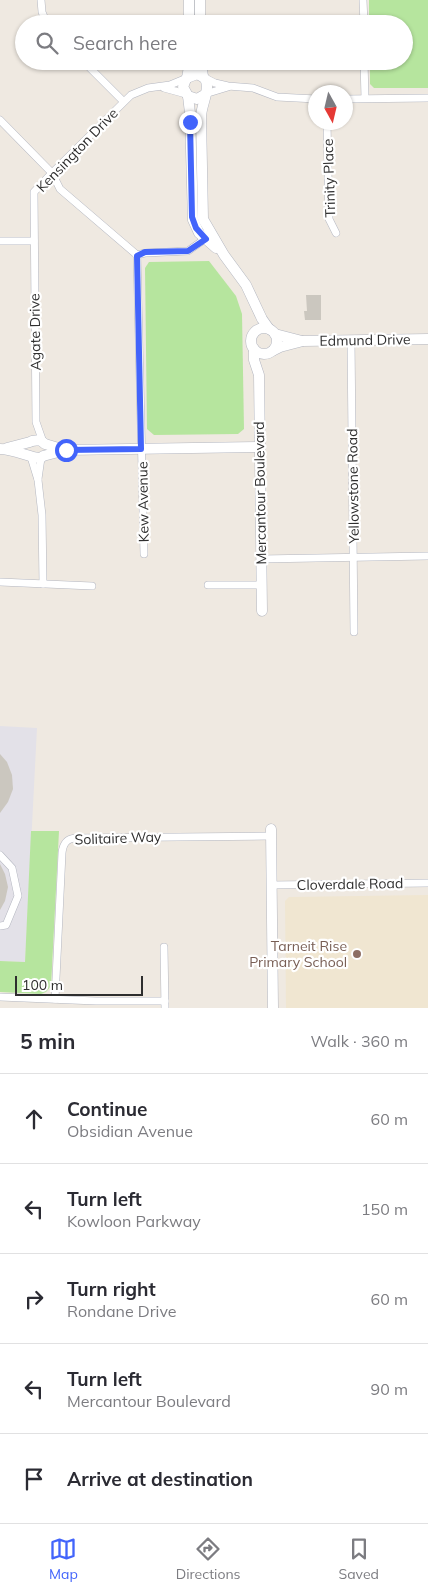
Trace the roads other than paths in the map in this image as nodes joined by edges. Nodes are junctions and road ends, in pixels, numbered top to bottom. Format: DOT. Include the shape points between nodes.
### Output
graph roads {
  1 [pos="41,0"];
  2 [pos="189,0"];
  3 [pos="200,0"];
  4 [pos="364,0"];
  5 [pos="42,15"];
  6 [pos="189,15"];
  7 [pos="200,15"];
  8 [pos="364,15"];
  9 [pos="92,70"];
  10 [pos="188,70"];
  11 [pos="203,70"];
  12 [pos="364,70"];
  13 [pos="205,78"];
  14 [pos="186,79"];
  15 [pos="228,86"];
  16 [pos="161,87"];
  17 [pos="187,95"];
  18 [pos="205,95"];
  19 [pos="353,98"];
  20 [pos="365,98"];
  21 [pos="428,98"];
  22 [pos="308,99"];
  23 [pos="123,101"];
  24 [pos="0,120"];
  25 [pos="327,130"];
  26 [pos="52,172"];
  27 [pos="336,233"];
  28 [pos="209,237"];
  29 [pos="0,241"];
  30 [pos="34,241"];
  31 [pos="137,256"];
  32 [pos="256,308"];
  33 [pos="272,331"];
  34 [pos="255,332"];
  35 [pos="428,339"];
  36 [pos="351,340"];
  37 [pos="303,341"];
  38 [pos="254,350"];
  39 [pos="272,352"];
  40 [pos="259,375"];
  41 [pos="37,442"];
  42 [pos="259,447"];
  43 [pos="2,449"];
  44 [pos="141,449"];
  45 [pos="66,450"];
  46 [pos="36,456"];
  47 [pos="144,554"];
  48 [pos="428,556"];
  49 [pos="353,558"];
  50 [pos="261,559"];
  51 [pos="0,582"];
  52 [pos="44,584"];
  53 [pos="262,584"];
  54 [pos="208,585"];
  55 [pos="92,586"];
  56 [pos="262,611"];
  57 [pos="354,632"];
  58 [pos="271,832"];
  59 [pos="0,855"];
  60 [pos="428,883"];
  61 [pos="271,885"];
  62 [pos="0,926"];
  63 [pos="164,947"];
  64 [pos="0,997"];
  65 [pos="55,1000"];
  66 [pos="165,1004"];
  67 [pos="273,1008"];
  1 -- 5 [label="street"];
  2 -- 6 [label="street"];
  3 -- 7 [label="street"];
  4 -- 8 [label="street"];
  9 -- 23 [label="street"];
  10 -- 14 [label="street"];
  11 -- 13 [label="street"];
  12 -- 20 [label="street"];
  13 -- 14 [label="street" via="197,74"];
  13 -- 15 [label="street"];
  13 -- 18 [label="street" via="208,87"];
  14 -- 16 [label="street, Kensington Drive"];
  14 -- 17 [label="street" via="183,87"];
  15 -- 18 [label="street"];
  15 -- 22 [label="street" via="246,87 277,98"];
  16 -- 17 [label="street, Kensington Drive"];
  16 -- 23 [label="street, Kensington Drive" via="142,90"];
  17 -- 18 [label="street" via="197,99"];
  17 -- 28 [label="street" via="192,217 196,228"];
  18 -- 28 [label="street" via="201,116 202,217"];
  19 -- 20 [label="street"];
  20 -- 21 [label="street"];
  23 -- 26 [label="street, Kensington Drive"];
  24 -- 26 [label="street"];
  25 -- 27 [label="street, Trinity Place" via="329,219"];
  26 -- 30 [label="street, Kensington Drive" via="34,192"];
  26 -- 31 [label="street" via="60,189"];
  28 -- 31 [label="street" via="188,251 145,252"];
  28 -- 32 [label="street" via="246,285"];
  29 -- 30 [label="street"];
  30 -- 41 [label="street, Agate Drive"];
  31 -- 44 [label="street, Kew Avenue"];
  32 -- 33 [label="street"];
  32 -- 34 [label="street"];
  33 -- 34 [label="street" via="261,329"];
  33 -- 37 [label="street"];
  33 -- 39 [label="street" via="277,344"];
  34 -- 38 [label="street" via="251,343"];
  35 -- 36 [label="street, Edmund Drive"];
  36 -- 37 [label="street, Edmund Drive"];
  36 -- 49 [label="street, Yellowstone Road"];
  37 -- 39 [label="street"];
  38 -- 39 [label="street" via="264,354"];
  38 -- 40 [label="street, Mercantour Boulevard"];
  39 -- 40 [label="street, Mercantour Boulevard"];
  40 -- 42 [label="street, Mercantour Boulevard"];
  41 -- 43 [label="street"];
  41 -- 45 [label="street"];
  41 -- 46 [label="street" via="46,451"];
  41 -- 46 [label="street" via="27,447"];
  42 -- 44 [label="street"];
  42 -- 50 [label="street, Mercantour Boulevard"];
  43 -- 46 [label="street"];
  44 -- 45 [label="street"];
  44 -- 47 [label="street, Kew Avenue"];
  45 -- 46 [label="street"];
  46 -- 52 [label="street" via="43,525"];
  48 -- 49 [label="street"];
  49 -- 50 [label="street"];
  49 -- 57 [label="street, Yellowstone Road"];
  50 -- 53 [label="street, Mercantour Boulevard"];
  51 -- 52 [label="street"];
  52 -- 55 [label="street"];
  53 -- 54 [label="street"];
  53 -- 56 [label="street, Mercantour Boulevard"];
  58 -- 61 [label="street"];
  58 -- 65 [label="street, Solitaire Way" via="67,840 62,853"];
  59 -- 62 [label="street" via="12,868 18,896 6,925"];
  60 -- 61 [label="street, Cloverdale Road"];
  61 -- 67 [label="street"];
  63 -- 66 [label="street"];
  64 -- 65 [label="street"];
  65 -- 66 [label="street"];
}
